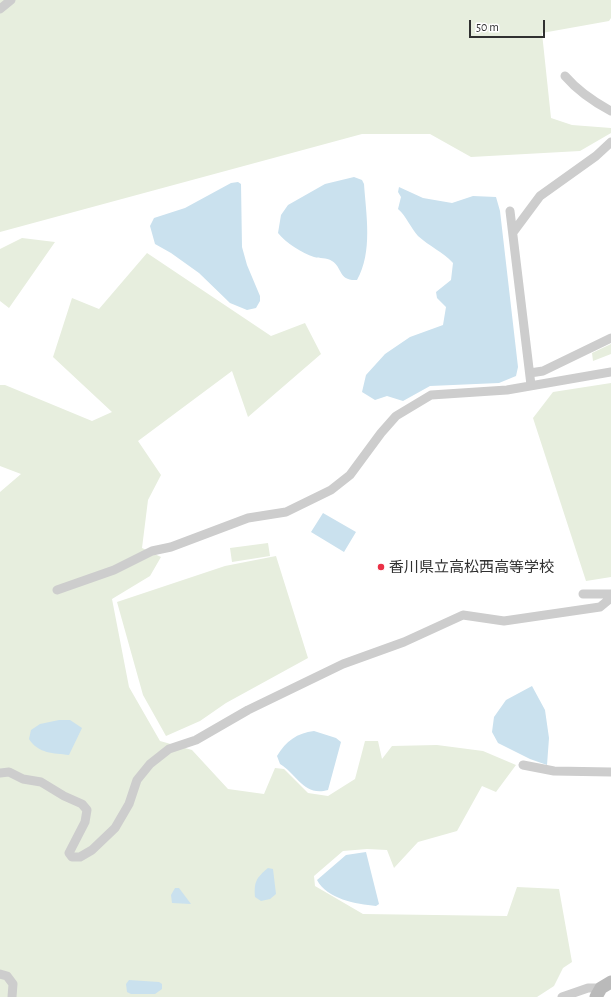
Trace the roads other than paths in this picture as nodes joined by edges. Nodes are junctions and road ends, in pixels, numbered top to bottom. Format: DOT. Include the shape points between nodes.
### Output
graph roads {
  1 [pos="11,0"];
  2 [pos="0,9"];
  3 [pos="565,76"];
  4 [pos="611,112"];
  5 [pos="611,142"];
  6 [pos="510,211"];
  7 [pos="514,231"];
  8 [pos="611,338"];
  9 [pos="611,372"];
  10 [pos="530,373"];
  11 [pos="531,385"];
  12 [pos="58,590"];
  13 [pos="583,594"];
  14 [pos="611,594"];
  15 [pos="611,598"];
  16 [pos="523,764"];
  17 [pos="611,772"];
  18 [pos="0,774"];
  19 [pos="0,974"];
  20 [pos="603,989"];
  21 [pos="12,997"];
  22 [pos="562,997"];
  1 -- 2 [label="street"];
  3 -- 4 [label="street" via="597,104"];
  5 -- 7 [label="street" via="596,156 540,196"];
  6 -- 7 [label="street"];
  7 -- 10 [label="street"];
  8 -- 10 [label="street" via="543,370"];
  9 -- 11 [label="street"];
  10 -- 11 [label="street"];
  11 -- 12 [label="street" via="507,390 430,395 396,416 350,475 331,490 286,512 248,518 171,547 152,551 114,570"];
  13 -- 14 [label="street"];
  15 -- 18 [label="street" via="600,607 504,621 463,616 404,642 343,664 248,710 196,740 169,749 150,764 137,780 129,804 115,828 92,850 80,857 72,857 69,853 85,822 87,810 82,804 41,782 9,772"];
  16 -- 17 [label="street" via="554,771"];
  19 -- 21 [label="street" via="7,976 13,984"];
  20 -- 22 [label="street" via="588,988"];
}
